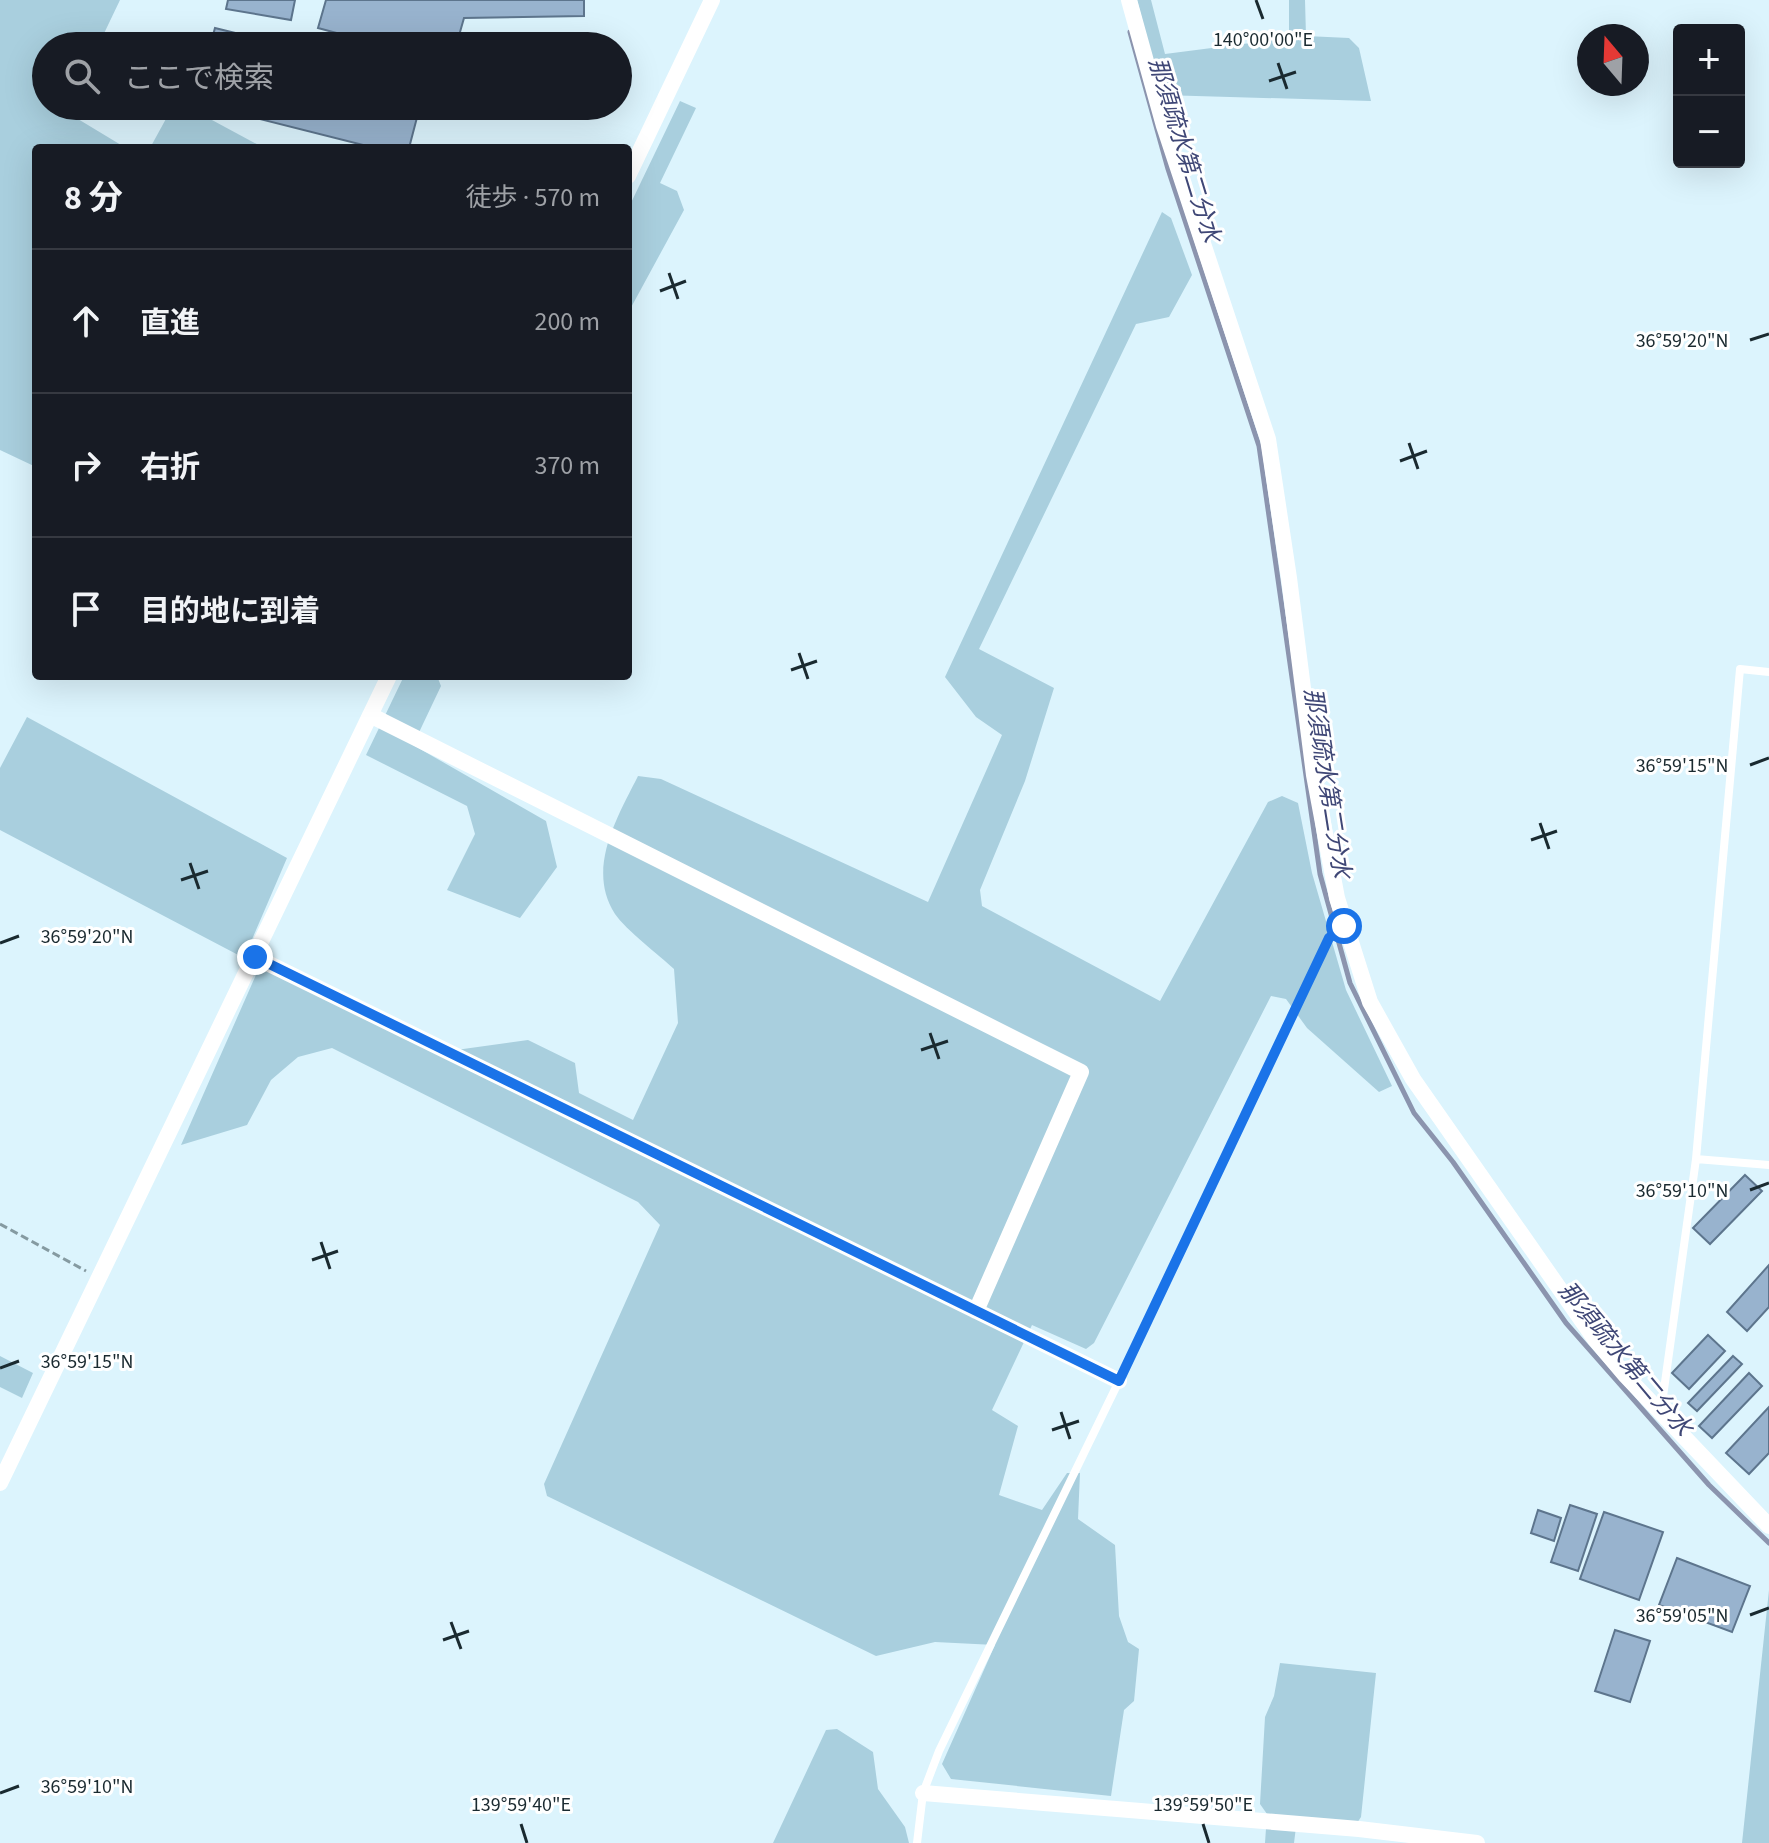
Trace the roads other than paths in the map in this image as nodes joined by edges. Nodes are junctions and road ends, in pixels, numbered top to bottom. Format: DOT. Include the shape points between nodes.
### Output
graph roads {
  1 [pos="712,0"];
  2 [pos="1129,0"];
  3 [pos="632,168"];
  4 [pos="1769,672"];
  5 [pos="387,680"];
  6 [pos="370,715"];
  7 [pos="1344,926"];
  8 [pos="255,957"];
  9 [pos="1696,1159"];
  10 [pos="1769,1165"];
  11 [pos="976,1311"];
  12 [pos="1119,1381"];
  13 [pos="1660,1412"];
  14 [pos="0,1483"];
  15 [pos="1769,1526"];
  16 [pos="923,1793"];
  17 [pos="917,1843"];
  18 [pos="1477,1843"];
  1 -- 3 [label="street"];
  2 -- 7 [label="street" via="1164,126 1268,439 1314,775"];
  4 -- 9 [label="lane" via="1740,669"];
  5 -- 6 [label="street"];
  6 -- 8 [label="street"];
  6 -- 11 [label="street" via="1081,1072"];
  7 -- 12 [label="lane" via="1329,938"];
  7 -- 13 [label="street" via="1370,1002 1413,1079 1594,1338"];
  8 -- 11 [label="street"];
  8 -- 14 [label="street"];
  9 -- 10 [label="lane"];
  9 -- 13 [label="lane"];
  11 -- 12 [label="street"];
  12 -- 16 [label="lane"];
  13 -- 15 [label="street"];
  16 -- 17 [label="lane"];
  16 -- 18 [label="street"];
}
